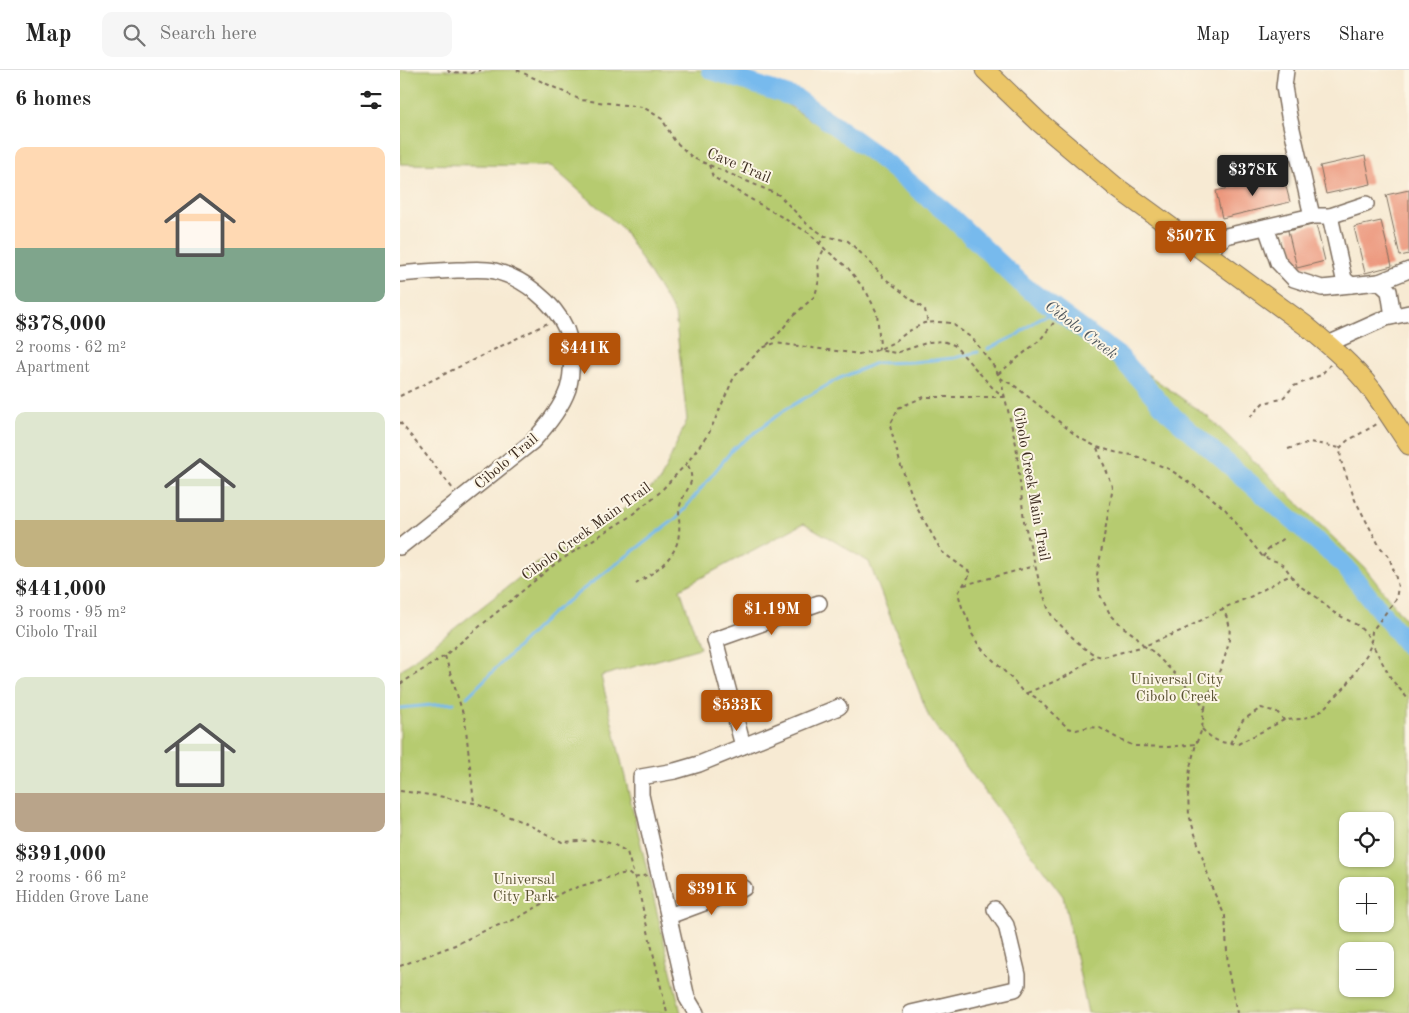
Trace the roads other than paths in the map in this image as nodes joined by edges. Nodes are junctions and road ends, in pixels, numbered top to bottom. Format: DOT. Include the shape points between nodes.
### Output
graph roads {
  1 [pos="985,70"];
  2 [pos="1286,70"];
  3 [pos="1366,204"];
  4 [pos="1312,216"];
  5 [pos="1330,216"];
  6 [pos="1266,227"];
  7 [pos="1209,254"];
  8 [pos="1409,270"];
  9 [pos="400,274"];
  10 [pos="1379,282"];
  11 [pos="1351,285"];
  12 [pos="1409,313"];
  13 [pos="1393,316"];
  14 [pos="1328,344"];
  15 [pos="1409,445"];
  16 [pos="400,547"];
  17 [pos="819,603"];
  18 [pos="839,707"];
  19 [pos="743,746"];
  20 [pos="744,888"];
  21 [pos="995,909"];
  22 [pos="669,916"];
  23 [pos="696,1013"];
  24 [pos="911,1013"];
  1 -- 7 [label="main road" via="1039,122 1116,187"];
  2 -- 4 [label="street" via="1284,87 1289,116"];
  3 -- 5 [label="street"];
  4 -- 5 [label="street"];
  4 -- 6 [label="street"];
  5 -- 11 [label="street" via="1344,279"];
  6 -- 7 [label="street" via="1226,236"];
  6 -- 11 [label="street" via="1278,262 1294,279 1322,288"];
  7 -- 14 [label="main road"];
  8 -- 10 [label="street"];
  9 -- 16 [label="street, Cibolo Trail" via="482,269 507,274 526,284 566,329 572,366 568,389 548,425 532,442"];
  10 -- 11 [label="street"];
  10 -- 13 [label="street" via="1389,291"];
  12 -- 13 [label="street"];
  13 -- 14 [label="street"];
  14 -- 15 [label="main road" via="1372,390"];
  17 -- 19 [label="street" via="715,640"];
  18 -- 19 [label="street"];
  19 -- 22 [label="street" via="699,764 641,777 641,795"];
  20 -- 22 [label="street"];
  21 -- 24 [label="street" via="1006,926 1018,975 1015,989"];
  22 -- 23 [label="street" via="687,998"];
}
